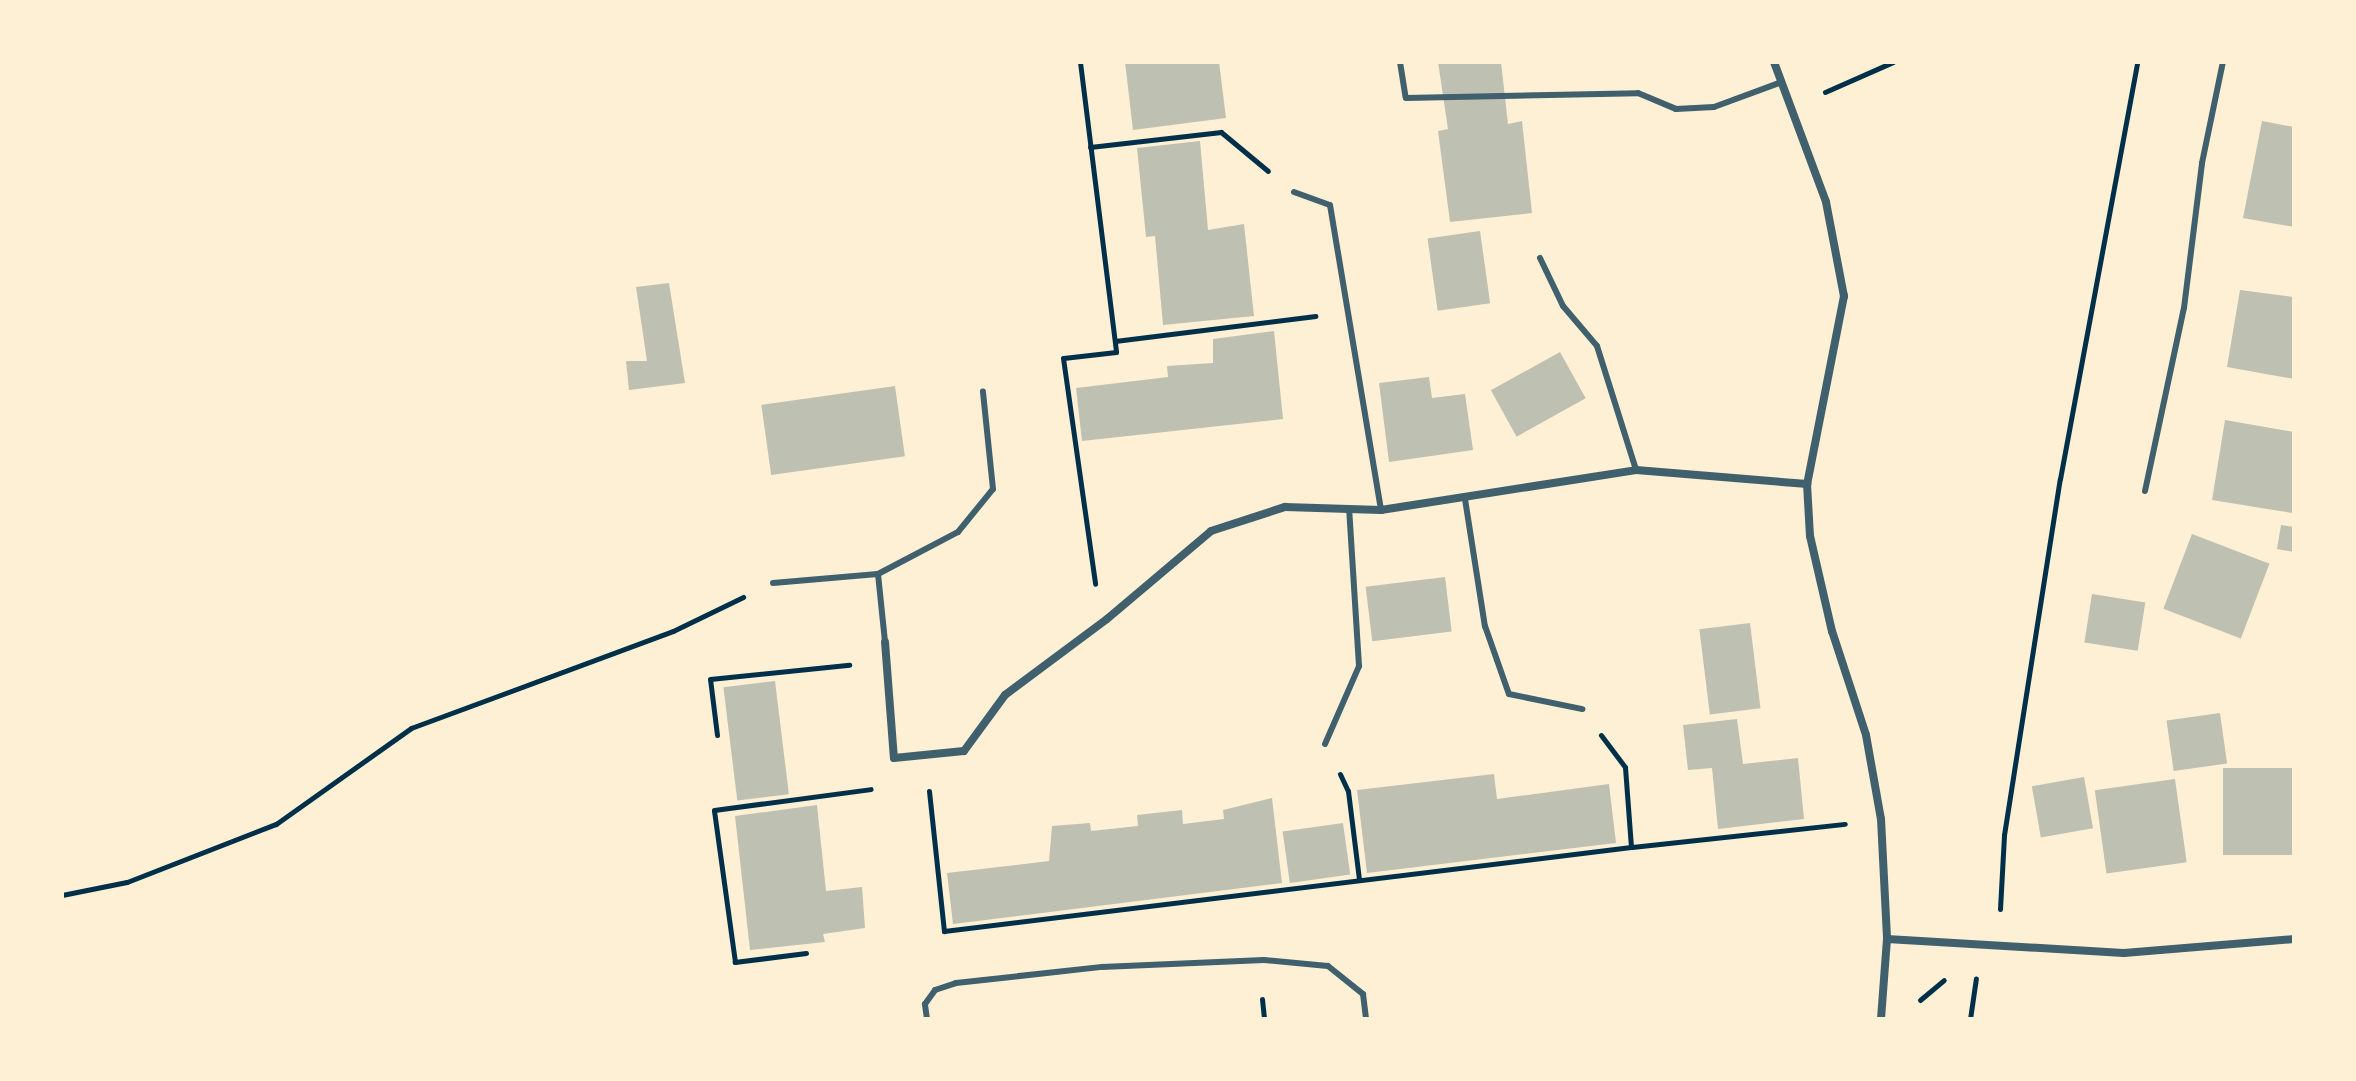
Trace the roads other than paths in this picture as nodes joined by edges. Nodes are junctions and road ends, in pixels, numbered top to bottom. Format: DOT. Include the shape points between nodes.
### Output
graph roads {
  1 [pos="1400,62"];
  2 [pos="1774,62"];
  3 [pos="2223,62"];
  4 [pos="1779,83"];
  5 [pos="1294,192"];
  6 [pos="1540,258"];
  7 [pos="983,392"];
  8 [pos="1636,470"];
  9 [pos="1807,484"];
  10 [pos="2145,491"];
  11 [pos="1465,499"];
  12 [pos="1349,509"];
  13 [pos="1381,510"];
  14 [pos="878,574"];
  15 [pos="773,583"];
  16 [pos="885,642"];
  17 [pos="1582,709"];
  18 [pos="1325,744"];
  19 [pos="1887,939"];
  20 [pos="2294,939"];
  21 [pos="927,1019"];
  22 [pos="1366,1019"];
  23 [pos="1881,1019"];
  1 -- 4 [label="lane" via="1406,98 1624,92 1676,109 1714,107"];
  2 -- 4 [label="street"];
  3 -- 10 [label="lane" via="2202,163 2184,308"];
  4 -- 9 [label="street" via="1826,202 1844,296"];
  5 -- 13 [label="lane" via="1330,205"];
  6 -- 8 [label="lane" via="1563,306 1597,346"];
  7 -- 14 [label="lane" via="993,489 958,532"];
  8 -- 9 [label="street"];
  8 -- 11 [label="street"];
  9 -- 19 [label="street" via="1810,536 1832,631 1866,735 1881,819"];
  11 -- 13 [label="street"];
  11 -- 17 [label="lane" via="1485,626 1509,694"];
  12 -- 13 [label="street"];
  12 -- 16 [label="street" via="1285,507 1211,531 1107,619 1005,695 964,751 894,758"];
  12 -- 18 [label="lane" via="1359,666"];
  14 -- 15 [label="lane"];
  14 -- 16 [label="lane"];
  19 -- 20 [label="street" via="2124,953"];
  19 -- 23 [label="street"];
  21 -- 22 [label="lane" via="925,1004 935,990 956,983 1102,967 1264,960 1328,966 1363,994"];
}
